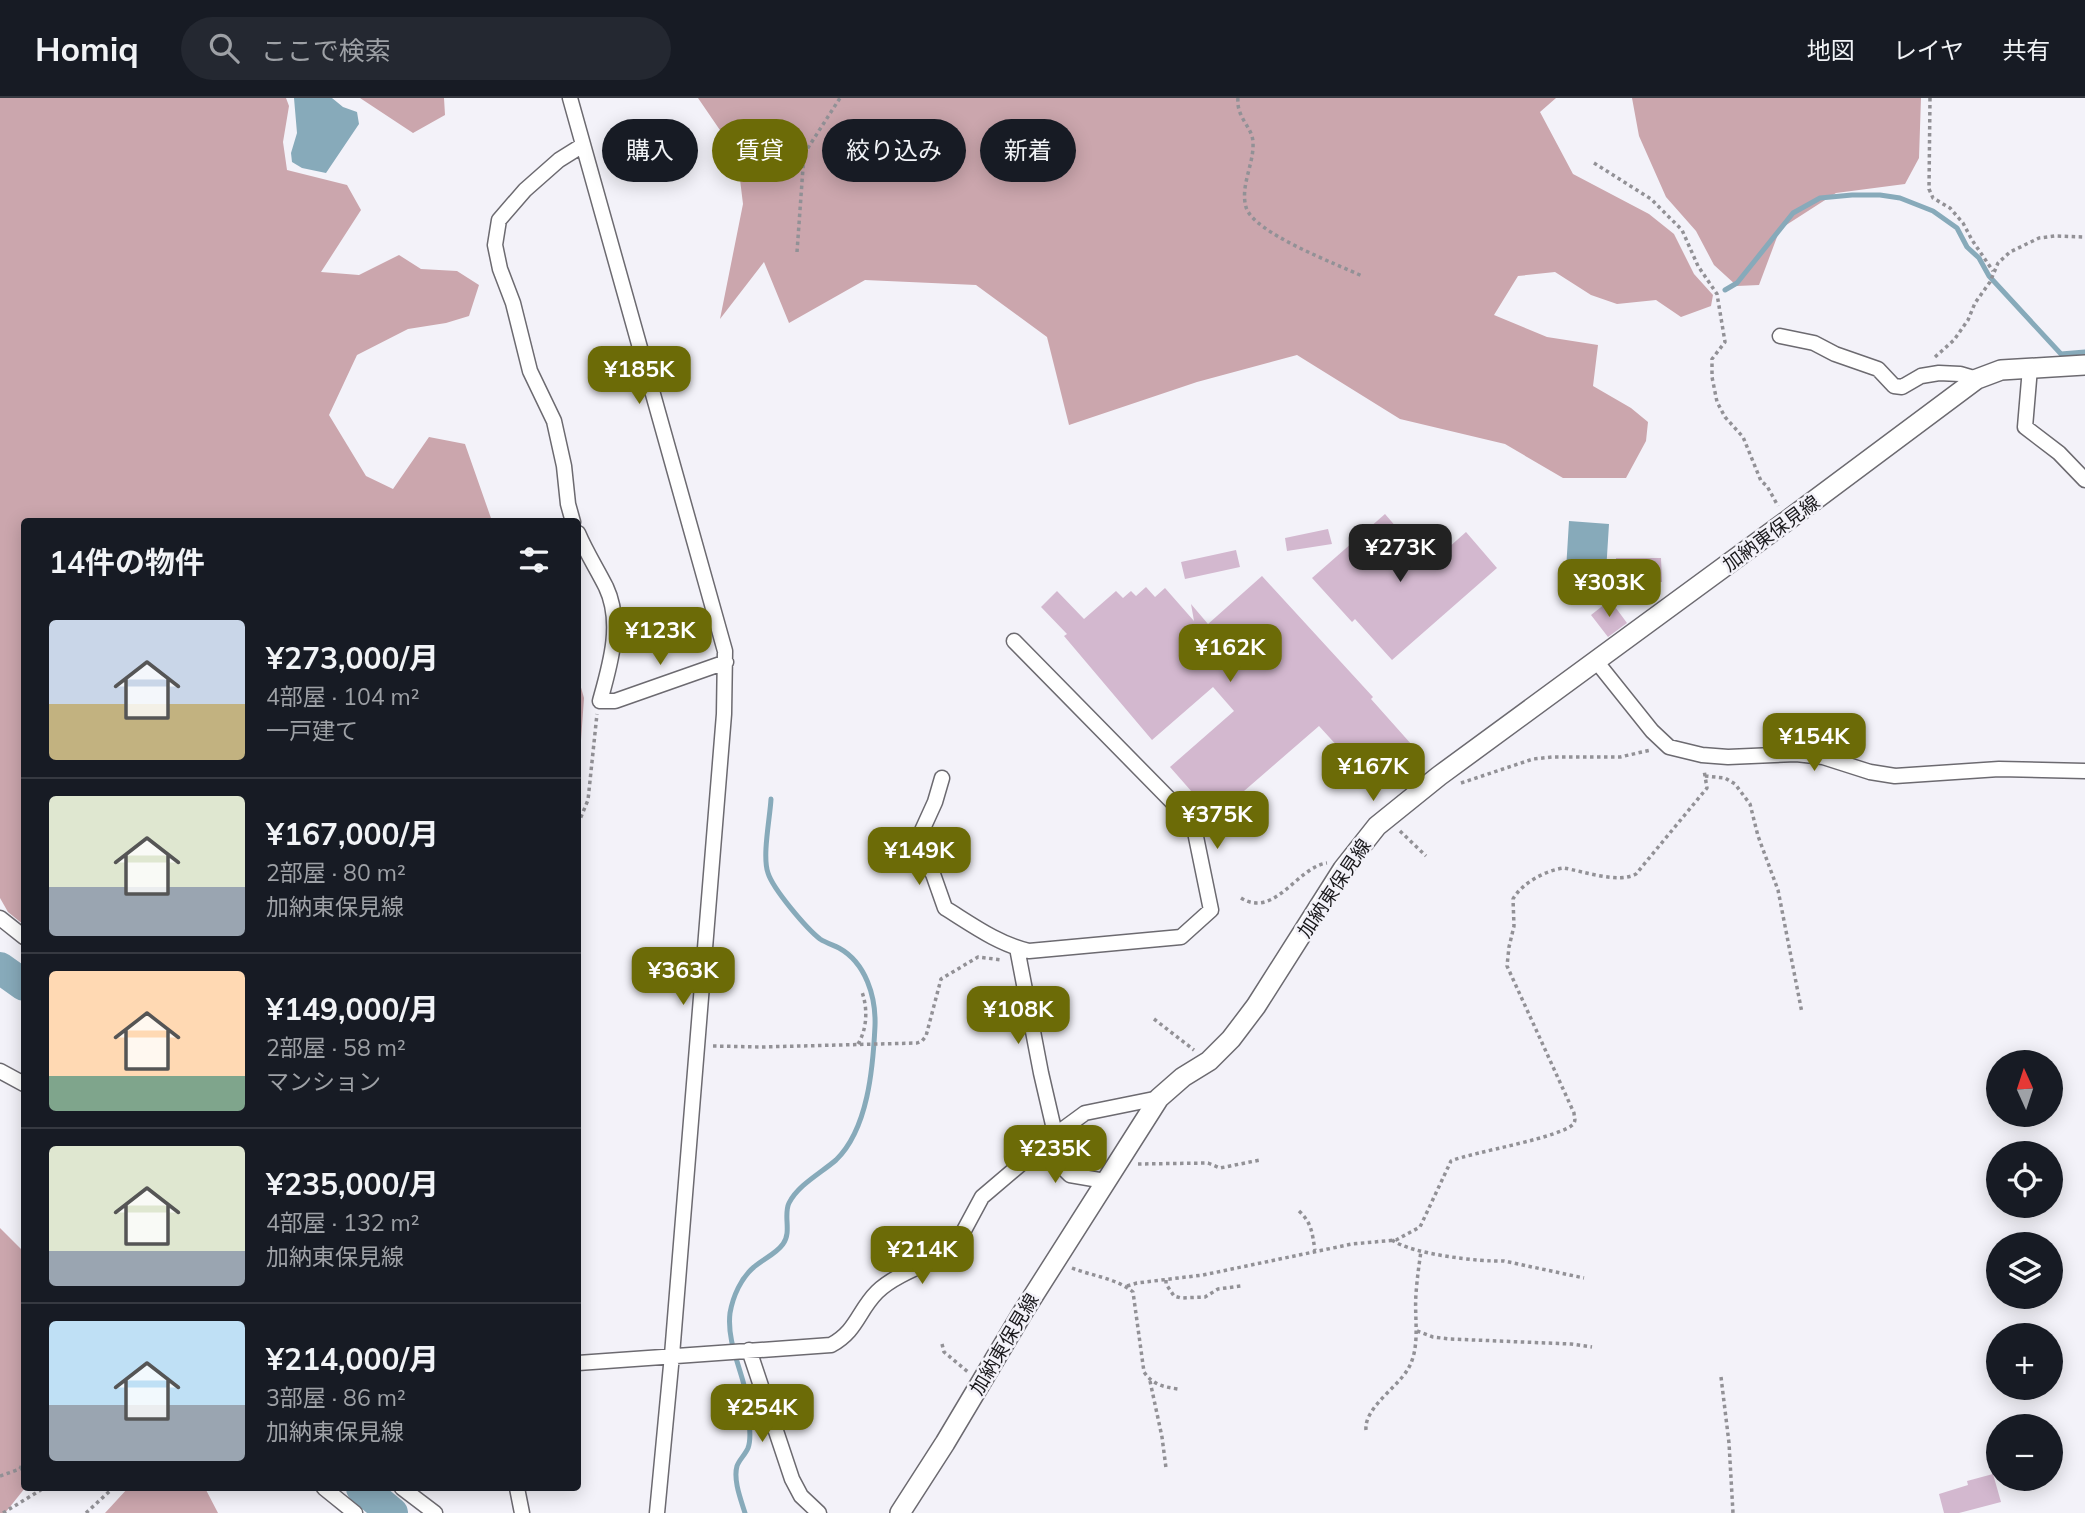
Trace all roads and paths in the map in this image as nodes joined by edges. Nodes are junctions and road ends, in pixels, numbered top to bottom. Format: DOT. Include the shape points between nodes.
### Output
graph roads {
  1 [pos="570,98"];
  2 [pos="840,98"];
  3 [pos="1238,98"];
  4 [pos="1930,98"];
  5 [pos="583,145"];
  6 [pos="1594,163"];
  7 [pos="2085,237"];
  8 [pos="797,252"];
  9 [pos="1994,271"];
  10 [pos="1362,276"];
  11 [pos="1780,336"];
  12 [pos="2085,365"];
  13 [pos="2030,368"];
  14 [pos="1921,376"];
  15 [pos="1977,379"];
  16 [pos="2085,480"];
  17 [pos="572,518"];
  18 [pos="1788,520"];
  19 [pos="581,540"];
  20 [pos="1014,641"];
  21 [pos="726,662"];
  22 [pos="1596,662"];
  23 [pos="600,701"];
  24 [pos="1669,747"];
  25 [pos="1702,755"];
  26 [pos="2085,771"];
  27 [pos="1705,776"];
  28 [pos="942,778"];
  29 [pos="1436,778"];
  30 [pos="1389,816"];
  31 [pos="581,817"];
  32 [pos="1426,856"];
  33 [pos="1343,869"];
  34 [pos="1241,898"];
  35 [pos="0,918"];
  36 [pos="21,935"];
  37 [pos="1017,948"];
  38 [pos="1020,964"];
  39 [pos="862,992"];
  40 [pos="1802,1013"];
  41 [pos="1154,1019"];
  42 [pos="697,1045"];
  43 [pos="858,1045"];
  44 [pos="1209,1061"];
  45 [pos="0,1071"];
  46 [pos="21,1082"];
  47 [pos="1159,1098"];
  48 [pos="1055,1135"];
  49 [pos="1120,1158"];
  50 [pos="1260,1160"];
  51 [pos="1105,1181"];
  52 [pos="1299,1211"];
  53 [pos="1392,1240"];
  54 [pos="1315,1251"];
  55 [pos="1421,1251"];
  56 [pos="1056,1259"];
  57 [pos="1584,1278"];
  58 [pos="1166,1279"];
  59 [pos="1127,1286"];
  60 [pos="1241,1286"];
  61 [pos="1416,1330"];
  62 [pos="942,1343"];
  63 [pos="1592,1347"];
  64 [pos="749,1350"];
  65 [pos="672,1355"];
  66 [pos="581,1363"];
  67 [pos="1720,1377"];
  68 [pos="982,1381"];
  69 [pos="1150,1381"];
  70 [pos="1178,1389"];
  71 [pos="1366,1430"];
  72 [pos="21,1467"];
  73 [pos="1166,1468"];
  74 [pos="0,1476"];
  75 [pos="39,1491"];
  76 [pos="110,1491"];
  77 [pos="328,1491"];
  78 [pos="406,1491"];
  79 [pos="518,1491"];
  80 [pos="3,1513"];
  81 [pos="86,1513"];
  82 [pos="355,1513"];
  83 [pos="435,1513"];
  84 [pos="522,1513"];
  85 [pos="657,1513"];
  86 [pos="819,1513"];
  87 [pos="900,1513"];
  88 [pos="1733,1513"];
  1 -- 5 [label="street"];
  2 -- 8 [label="path" via="804,154"];
  3 -- 10 [label="path" via="1237,108 1254,141 1247,209 1257,223 1277,236"];
  4 -- 9 [label="path" via="1929,189 1933,198 1963,223"];
  5 -- 17 [label="street" via="525,190 499,220 495,245 530,371 554,421"];
  5 -- 21 [label="street"];
  6 -- 18 [label="path" via="1651,200 1682,230 1717,294 1726,342 1712,359 1717,402 1743,438 1761,481"];
  7 -- 9 [label="path" via="2055,236 2029,242 2010,251"];
  9 -- 14 [label="path" via="1968,320"];
  11 -- 14 [label="street" via="1814,342 1878,369 1894,386 1902,387"];
  12 -- 13 [label="main road, 加納東保見線"];
  13 -- 15 [label="main road, 加納東保見線" via="2001,370"];
  13 -- 16 [label="street" via="2025,427"];
  14 -- 15 [label="street" via="1960,374"];
  15 -- 18 [label="main road, 加納東保見線"];
  18 -- 22 [label="main road, 加納東保見線"];
  19 -- 23 [label="street" via="607,589 613,612 613,651"];
  20 -- 37 [label="street" via="1190,820 1211,910 1181,937 1029,951"];
  21 -- 23 [label="street" via="615,701"];
  21 -- 42 [label="street"];
  22 -- 24 [label="street"];
  22 -- 29 [label="main road, 加納東保見線"];
  23 -- 31 [label="path" via="589,800"];
  24 -- 25 [label="street"];
  24 -- 29 [label="path" via="1620,757 1533,759 1464,783 1442,783"];
  25 -- 26 [label="street" via="1796,754 1895,776 1999,769"];
  25 -- 27 [label="path"];
  27 -- 40 [label="path" via="1735,784 1750,804 1778,890"];
  27 -- 53 [label="path" via="1707,788 1636,874 1618,879 1564,867 1516,894 1507,966 1574,1112 1573,1125 1451,1161 1420,1227"];
  28 -- 37 [label="street" via="915,846 933,874 945,908"];
  29 -- 30 [label="main road, 加納東保見線"];
  30 -- 32 [label="path"];
  30 -- 33 [label="main road, 加納東保見線"];
  33 -- 34 [label="path" via="1324,863 1267,901 1249,903"];
  33 -- 44 [label="main road, 加納東保見線" via="1256,1006"];
  35 -- 36 [label="street"];
  37 -- 38 [label="street"];
  38 -- 43 [label="path" via="984,956 971,960 941,979 922,1041"];
  38 -- 48 [label="street"];
  39 -- 43 [label="path" via="866,1016"];
  41 -- 44 [label="path"];
  42 -- 43 [label="path"];
  42 -- 65 [label="street"];
  44 -- 47 [label="main road, 加納東保見線"];
  45 -- 46 [label="street"];
  47 -- 48 [label="street" via="1085,1113"];
  47 -- 49 [label="main road, 加納東保見線"];
  48 -- 51 [label="street" via="1063,1168 1070,1175"];
  48 -- 64 [label="street" via="982,1196 954,1249 884,1286 848,1334 831,1345"];
  49 -- 50 [label="path" via="1143,1165 1208,1163 1220,1168"];
  49 -- 51 [label="main road, 加納東保見線"];
  51 -- 56 [label="main road, 加納東保見線"];
  52 -- 54 [label="path" via="1308,1219"];
  53 -- 54 [label="path"];
  53 -- 55 [label="path"];
  54 -- 58 [label="path"];
  55 -- 57 [label="path" via="1504,1261"];
  55 -- 61 [label="path"];
  56 -- 59 [label="path"];
  56 -- 68 [label="main road, 加納東保見線"];
  58 -- 59 [label="path"];
  58 -- 60 [label="path" via="1174,1296 1181,1298 1205,1297 1218,1289"];
  59 -- 69 [label="path" via="1133,1292 1144,1372"];
  61 -- 63 [label="path" via="1450,1339"];
  61 -- 71 [label="path" via="1408,1370 1369,1415"];
  62 -- 68 [label="path" via="944,1352"];
  64 -- 65 [label="street"];
  64 -- 86 [label="street" via="792,1479 801,1496"];
  65 -- 66 [label="street"];
  65 -- 85 [label="street"];
  67 -- 88 [label="path"];
  68 -- 87 [label="main road, 加納東保見線"];
  69 -- 70 [label="path"];
  69 -- 73 [label="path"];
  72 -- 74 [label="path"];
  75 -- 80 [label="path"];
  76 -- 81 [label="path"];
  77 -- 82 [label="street"];
  78 -- 83 [label="street"];
  79 -- 84 [label="street"];
}
